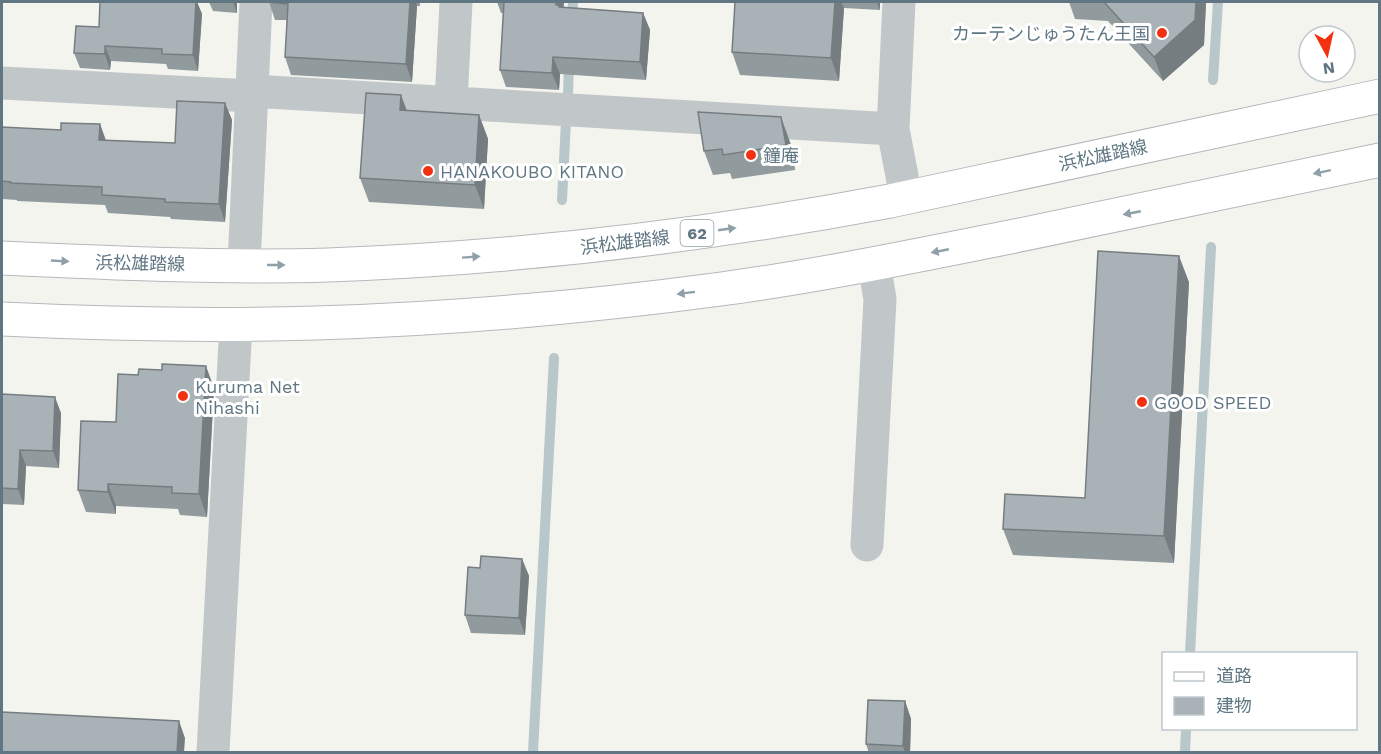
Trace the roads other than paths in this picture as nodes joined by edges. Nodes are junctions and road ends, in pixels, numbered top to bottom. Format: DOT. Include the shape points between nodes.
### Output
graph roads {
  1 [pos="256,2"];
  2 [pos="456,2"];
  3 [pos="898,2"];
  4 [pos="2,83"];
  5 [pos="252,94"];
  6 [pos="1380,96"];
  7 [pos="451,103"];
  8 [pos="893,129"];
  9 [pos="1380,159"];
  10 [pos="906,198"];
  11 [pos="2,258"];
  12 [pos="874,264"];
  13 [pos="244,265"];
  14 [pos="2,319"];
  15 [pos="236,324"];
  16 [pos="867,545"];
  17 [pos="213,753"];
  1 -- 5 [label="street"];
  2 -- 7 [label="street"];
  3 -- 8 [label="street"];
  4 -- 5 [label="street"];
  5 -- 7 [label="street"];
  5 -- 13 [label="street"];
  6 -- 10 [label="main road, 浜松雄踏線 / 62"];
  7 -- 8 [label="street"];
  8 -- 10 [label="street"];
  9 -- 12 [label="main road, one-way"];
  13 -- 10 [label="main road, 浜松雄踏線 / 62, one-way" via="325,265 568,249 729,229"];
  11 -- 13 [label="main road, 浜松雄踏線 / 62, one-way"];
  12 -- 15 [label="main road, one-way" via="723,289 562,308 399,320"];
  12 -- 16 [label="street" via="880,299"];
  14 -- 15 [label="main road"];
  15 -- 17 [label="street"];
}
